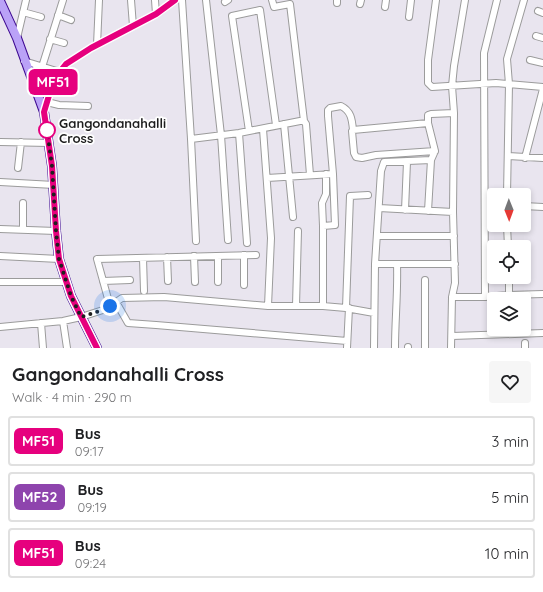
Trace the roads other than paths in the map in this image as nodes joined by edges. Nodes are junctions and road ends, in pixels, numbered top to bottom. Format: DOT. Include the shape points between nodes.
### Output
graph roads {
  1 [pos="26,0"];
  2 [pos="63,0"];
  3 [pos="99,0"];
  4 [pos="131,0"];
  5 [pos="155,0"];
  6 [pos="175,0"];
  7 [pos="182,0"];
  8 [pos="206,0"];
  9 [pos="386,0"];
  10 [pos="412,0"];
  11 [pos="436,0"];
  12 [pos="465,0"];
  13 [pos="497,0"];
  14 [pos="524,0"];
  15 [pos="0,1"];
  16 [pos="273,3"];
  17 [pos="384,7"];
  18 [pos="260,10"];
  19 [pos="23,12"];
  20 [pos="156,14"];
  21 [pos="58,15"];
  22 [pos="41,17"];
  23 [pos="410,17"];
  24 [pos="71,20"];
  25 [pos="133,26"];
  26 [pos="536,36"];
  27 [pos="17,38"];
  28 [pos="543,38"];
  29 [pos="50,39"];
  30 [pos="64,43"];
  31 [pos="97,45"];
  32 [pos="530,60"];
  33 [pos="24,61"];
  34 [pos="543,63"];
  35 [pos="42,67"];
  36 [pos="60,72"];
  37 [pos="484,84"];
  38 [pos="509,84"];
  39 [pos="452,86"];
  40 [pos="543,88"];
  41 [pos="47,102"];
  42 [pos="88,106"];
  43 [pos="44,112"];
  44 [pos="454,113"];
  45 [pos="304,121"];
  46 [pos="428,123"];
  47 [pos="284,124"];
  48 [pos="276,126"];
  49 [pos="263,129"];
  50 [pos="354,130"];
  51 [pos="249,131"];
  52 [pos="239,133"];
  53 [pos="221,136"];
  54 [pos="191,139"];
  55 [pos="0,142"];
  56 [pos="21,142"];
  57 [pos="49,143"];
  58 [pos="435,151"];
  59 [pos="508,156"];
  60 [pos="525,158"];
  61 [pos="543,158"];
  62 [pos="431,160"];
  63 [pos="407,162"];
  64 [pos="18,168"];
  65 [pos="326,174"];
  66 [pos="333,174"];
  67 [pos="310,175"];
  68 [pos="290,177"];
  69 [pos="267,178"];
  70 [pos="0,182"];
  71 [pos="54,184"];
  72 [pos="507,188"];
  73 [pos="368,195"];
  74 [pos="23,203"];
  75 [pos="531,206"];
  76 [pos="543,207"];
  77 [pos="379,208"];
  78 [pos="405,210"];
  79 [pos="428,211"];
  80 [pos="453,212"];
  81 [pos="293,217"];
  82 [pos="324,226"];
  83 [pos="0,229"];
  84 [pos="23,229"];
  85 [pos="56,231"];
  86 [pos="298,231"];
  87 [pos="377,236"];
  88 [pos="454,236"];
  89 [pos="228,240"];
  90 [pos="196,242"];
  91 [pos="247,243"];
  92 [pos="244,255"];
  93 [pos="256,255"];
  94 [pos="0,256"];
  95 [pos="194,256"];
  96 [pos="218,256"];
  97 [pos="167,257"];
  98 [pos="143,258"];
  99 [pos="59,259"];
  100 [pos="375,264"];
  101 [pos="397,264"];
  102 [pos="455,264"];
  103 [pos="130,280"];
  104 [pos="425,280"];
  105 [pos="103,281"];
  106 [pos="168,281"];
  107 [pos="0,282"];
  108 [pos="66,282"];
  109 [pos="194,282"];
  110 [pos="218,282"];
  111 [pos="244,285"];
  112 [pos="144,292"];
  113 [pos="531,294"];
  114 [pos="543,294"];
  115 [pos="452,296"];
  116 [pos="485,298"];
  117 [pos="116,302"];
  118 [pos="110,306"];
  119 [pos="268,306"];
  120 [pos="296,306"];
  121 [pos="323,306"];
  122 [pos="348,308"];
  123 [pos="374,313"];
  124 [pos="81,317"];
  125 [pos="63,321"];
  126 [pos="41,323"];
  127 [pos="0,327"];
  128 [pos="543,333"];
  129 [pos="452,336"];
  130 [pos="347,345"];
  131 [pos="43,348"];
  132 [pos="68,348"];
  133 [pos="96,348"];
  134 [pos="374,348"];
  135 [pos="396,348"];
  136 [pos="425,348"];
  137 [pos="451,348"];
  1 -- 19 [label="street"];
  2 -- 21 [label="street"];
  3 -- 31 [label="street"];
  4 -- 25 [label="street"];
  5 -- 20 [label="street"];
  6 -- 20 [label="street"];
  7 -- 54 [label="street"];
  8 -- 53 [label="street"];
  9 -- 17 [label="street"];
  10 -- 23 [label="street"];
  11 -- 39 [label="street" via="428,60 428,83 432,87"];
  12 -- 39 [label="street"];
  13 -- 37 [label="street" via="484,53"];
  14 -- 38 [label="street" via="508,59"];
  15 -- 27 [label="main road"];
  16 -- 18 [label="street"];
  16 -- 45 [label="street" via="290,4"];
  18 -- 48 [label="street"];
  18 -- 51 [label="street" via="232,16"];
  19 -- 22 [label="street"];
  19 -- 27 [label="street"];
  20 -- 25 [label="street"];
  21 -- 24 [label="street"];
  21 -- 29 [label="street"];
  25 -- 31 [label="street"];
  26 -- 28 [label="street"];
  27 -- 33 [label="main road"];
  29 -- 30 [label="street"];
  29 -- 35 [label="street"];
  31 -- 36 [label="street" via="66,64"];
  32 -- 34 [label="street"];
  33 -- 35 [label="street"];
  33 -- 43 [label="main road"];
  35 -- 36 [label="street"];
  36 -- 41 [label="street" via="54,79"];
  37 -- 38 [label="street"];
  37 -- 39 [label="street"];
  37 -- 116 [label="street"];
  38 -- 40 [label="street"];
  38 -- 59 [label="street"];
  39 -- 44 [label="street"];
  40 -- 60 [label="street"];
  41 -- 42 [label="street"];
  41 -- 43 [label="street"];
  43 -- 57 [label="main road"];
  44 -- 46 [label="street" via="431,114 428,116"];
  44 -- 80 [label="street"];
  45 -- 47 [label="street"];
  45 -- 67 [label="street"];
  46 -- 50 [label="street"];
  46 -- 58 [label="street"];
  47 -- 48 [label="street"];
  47 -- 68 [label="street"];
  48 -- 49 [label="street"];
  49 -- 51 [label="street"];
  49 -- 69 [label="street"];
  50 -- 58 [label="street" via="352,131 356,157"];
  50 -- 66 [label="street" via="348,111 341,106 328,110"];
  51 -- 52 [label="street"];
  52 -- 53 [label="street"];
  52 -- 91 [label="street"];
  53 -- 54 [label="street"];
  53 -- 89 [label="street"];
  54 -- 90 [label="street"];
  55 -- 56 [label="street"];
  56 -- 57 [label="street"];
  56 -- 64 [label="street"];
  57 -- 71 [label="main road"];
  58 -- 62 [label="street"];
  59 -- 60 [label="street"];
  59 -- 72 [label="street"];
  60 -- 61 [label="street"];
  62 -- 63 [label="street"];
  62 -- 79 [label="street"];
  63 -- 77 [label="street" via="384,162 381,171"];
  63 -- 78 [label="street"];
  65 -- 66 [label="street"];
  65 -- 67 [label="street"];
  65 -- 82 [label="street" via="326,194 322,203"];
  66 -- 82 [label="street" via="335,225"];
  67 -- 68 [label="street"];
  68 -- 69 [label="street"];
  68 -- 81 [label="street"];
  69 -- 119 [label="street" via="271,238"];
  70 -- 71 [label="street"];
  71 -- 85 [label="main road"];
  73 -- 122 [label="street" via="350,196"];
  74 -- 84 [label="street"];
  75 -- 76 [label="street"];
  77 -- 78 [label="street"];
  77 -- 87 [label="street"];
  78 -- 79 [label="street"];
  79 -- 80 [label="street"];
  80 -- 88 [label="street"];
  82 -- 121 [label="street"];
  83 -- 84 [label="street"];
  84 -- 85 [label="street"];
  85 -- 99 [label="main road"];
  86 -- 120 [label="street"];
  87 -- 88 [label="street"];
  87 -- 100 [label="street"];
  88 -- 102 [label="street"];
  92 -- 93 [label="street"];
  92 -- 96 [label="street"];
  92 -- 111 [label="street"];
  94 -- 99 [label="street"];
  95 -- 96 [label="street"];
  95 -- 97 [label="street"];
  95 -- 109 [label="street"];
  96 -- 110 [label="street"];
  97 -- 98 [label="street"];
  97 -- 106 [label="street"];
  98 -- 105 [label="street" via="97,259"];
  98 -- 112 [label="street"];
  99 -- 108 [label="main road"];
  100 -- 101 [label="street"];
  100 -- 123 [label="street"];
  101 -- 102 [label="street"];
  101 -- 135 [label="street"];
  102 -- 115 [label="street"];
  103 -- 105 [label="street"];
  104 -- 136 [label="street"];
  105 -- 118 [label="street"];
  107 -- 108 [label="street"];
  108 -- 124 [label="main road"];
  113 -- 114 [label="street"];
  115 -- 116 [label="street"];
  115 -- 129 [label="street"];
  117 -- 118 [label="street"];
  117 -- 119 [label="street" via="122,298 164,297"];
  117 -- 130 [label="street" via="128,323"];
  118 -- 124 [label="street"];
  119 -- 120 [label="street"];
  120 -- 121 [label="street"];
  121 -- 122 [label="street"];
  122 -- 123 [label="street"];
  122 -- 130 [label="street"];
  123 -- 134 [label="street"];
  124 -- 125 [label="street"];
  124 -- 133 [label="main road"];
  125 -- 126 [label="street"];
  125 -- 132 [label="street"];
  126 -- 127 [label="street"];
  126 -- 131 [label="street"];
  128 -- 129 [label="street"];
  129 -- 137 [label="street"];
}
